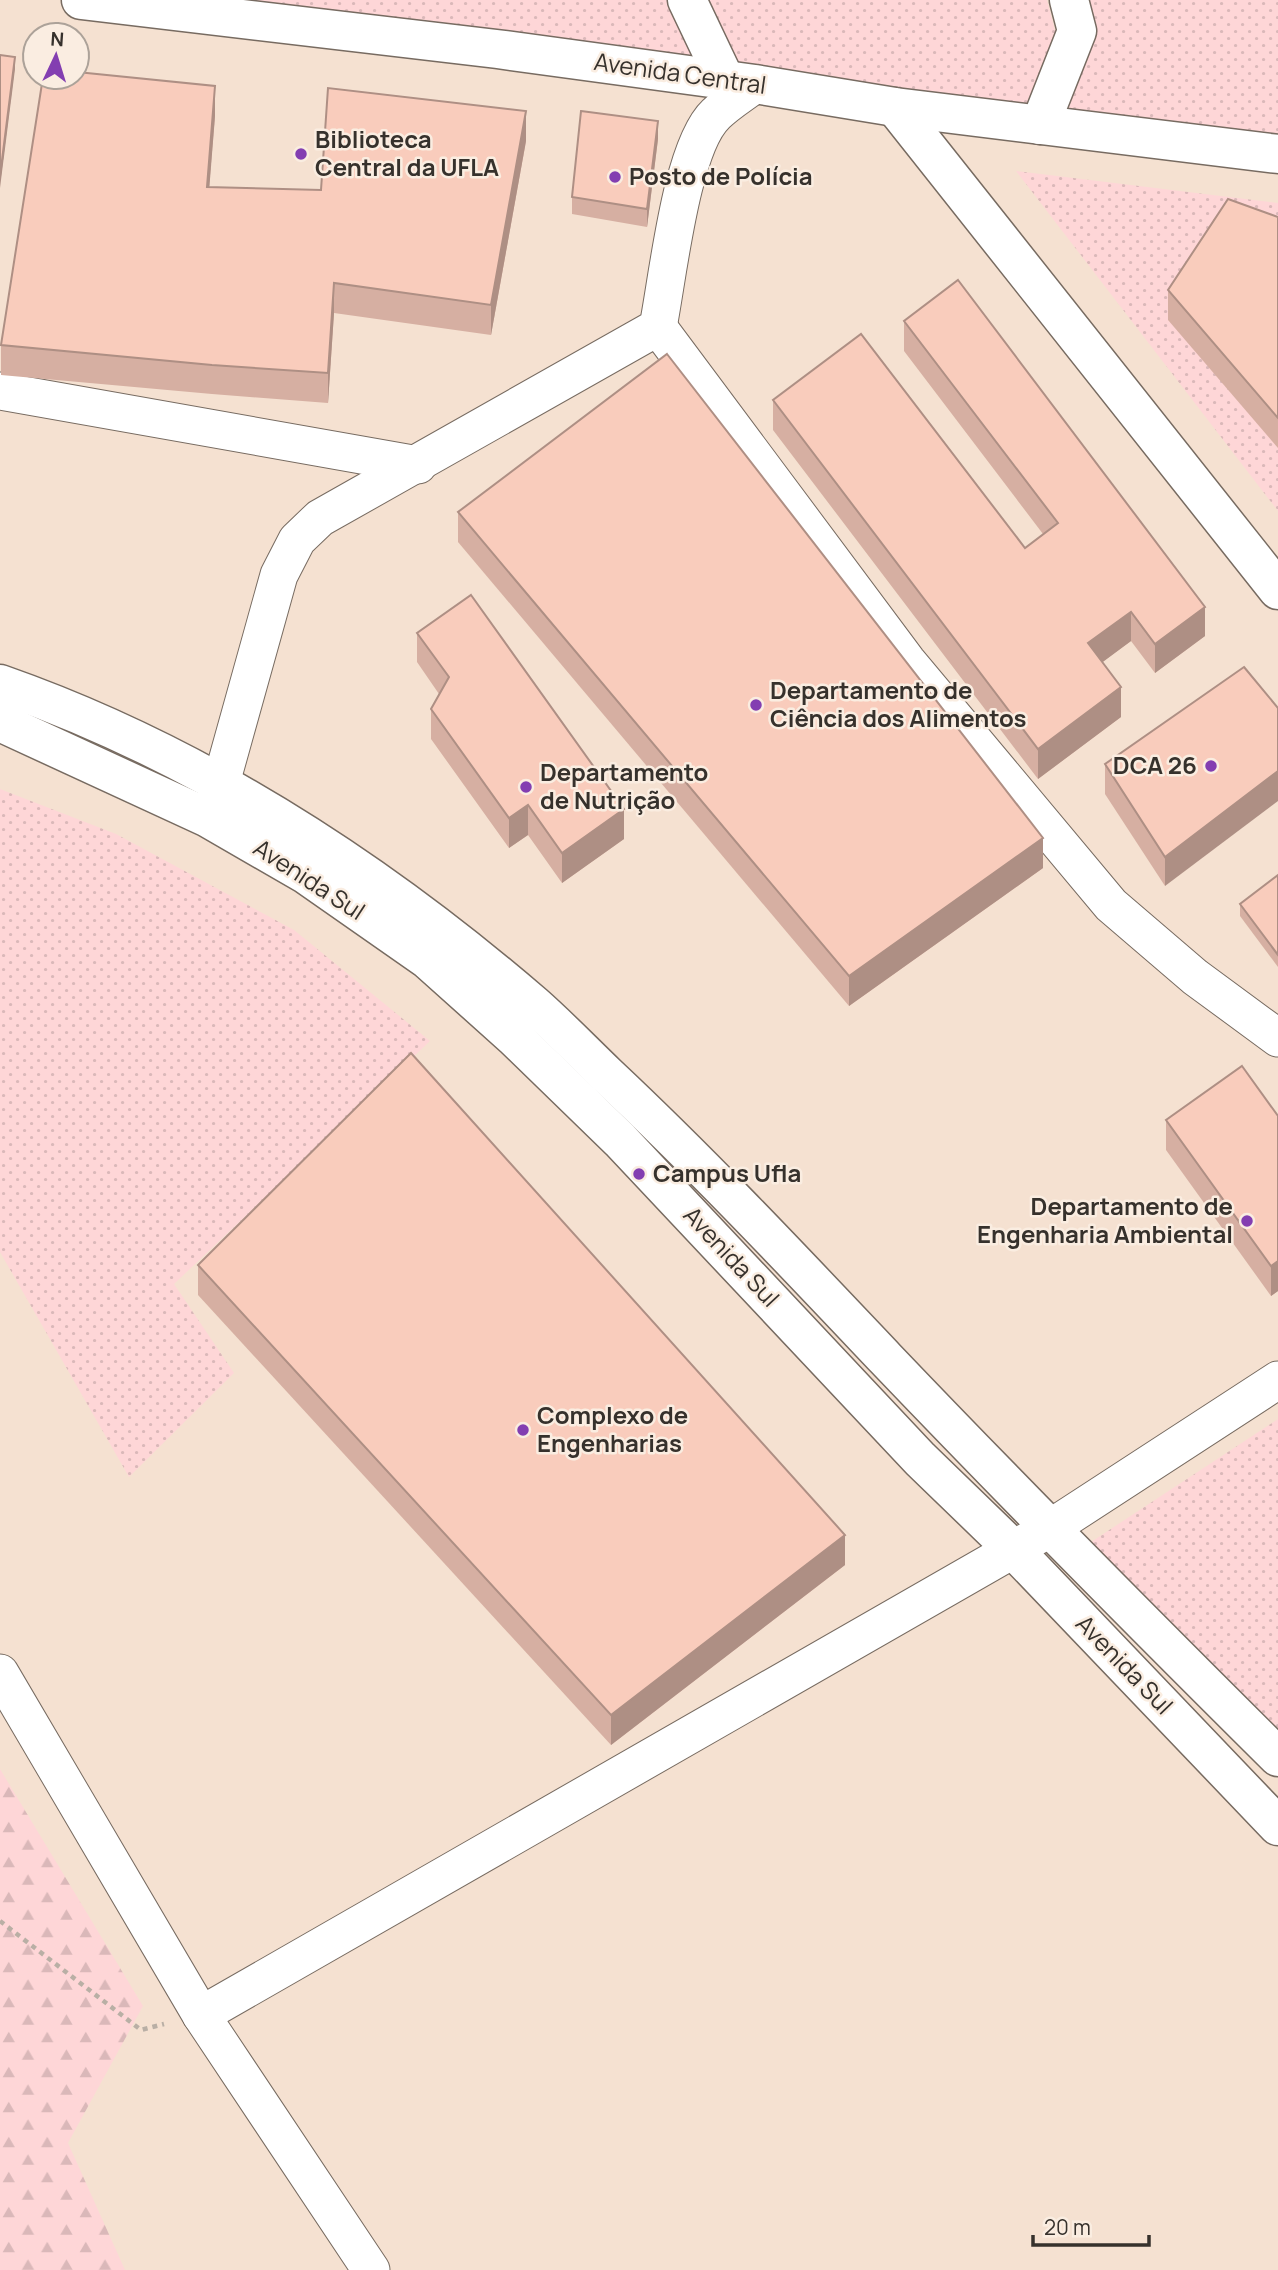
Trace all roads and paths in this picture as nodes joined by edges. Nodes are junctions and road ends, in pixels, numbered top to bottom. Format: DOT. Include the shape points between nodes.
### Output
graph roads {
  1 [pos="81,0"];
  2 [pos="687,0"];
  3 [pos="1069,0"];
  4 [pos="740,83"];
  5 [pos="895,107"];
  6 [pos="1040,125"];
  7 [pos="1278,154"];
  8 [pos="659,327"];
  9 [pos="0,391"];
  10 [pos="418,465"];
  11 [pos="1278,590"];
  12 [pos="0,684"];
  13 [pos="0,722"];
  14 [pos="214,800"];
  15 [pos="1278,1038"];
  16 [pos="1278,1380"];
  17 [pos="1049,1529"];
  18 [pos="1014,1550"];
  19 [pos="0,1673"];
  20 [pos="1278,1757"];
  21 [pos="1278,1825"];
  22 [pos="0,1921"];
  23 [pos="201,2015"];
  24 [pos="371,2270"];
  1 -- 4 [label="street, Avenida Central"];
  2 -- 4 [label="street"];
  3 -- 6 [label="street" via="1077,31"];
  4 -- 5 [label="street, Avenida Central"];
  4 -- 8 [label="street" via="714,115 688,167"];
  5 -- 6 [label="street, Avenida Central"];
  5 -- 11 [label="street"];
  6 -- 7 [label="street, Avenida Central"];
  8 -- 10 [label="street"];
  8 -- 15 [label="street" via="907,660 1111,905 1195,977"];
  9 -- 10 [label="street"];
  10 -- 14 [label="street" via="320,519 297,540 279,575"];
  12 -- 14 [label="street, Avenida Sul" via="80,715"];
  13 -- 14 [label="street, Avenida Sul"];
  14 -- 17 [label="street, Avenida Sul" via="358,868 536,1007 689,1152"];
  14 -- 18 [label="street, Avenida Sul" via="305,874 428,960 515,1038 620,1140 919,1459"];
  16 -- 17 [label="street"];
  17 -- 18 [label="street"];
  17 -- 20 [label="street, Avenida Sul"];
  18 -- 21 [label="street, Avenida Sul"];
  18 -- 23 [label="street"];
  19 -- 23 [label="street"];
  22 -- 23 [label="path" via="141,2030"];
  23 -- 24 [label="street"];
}
